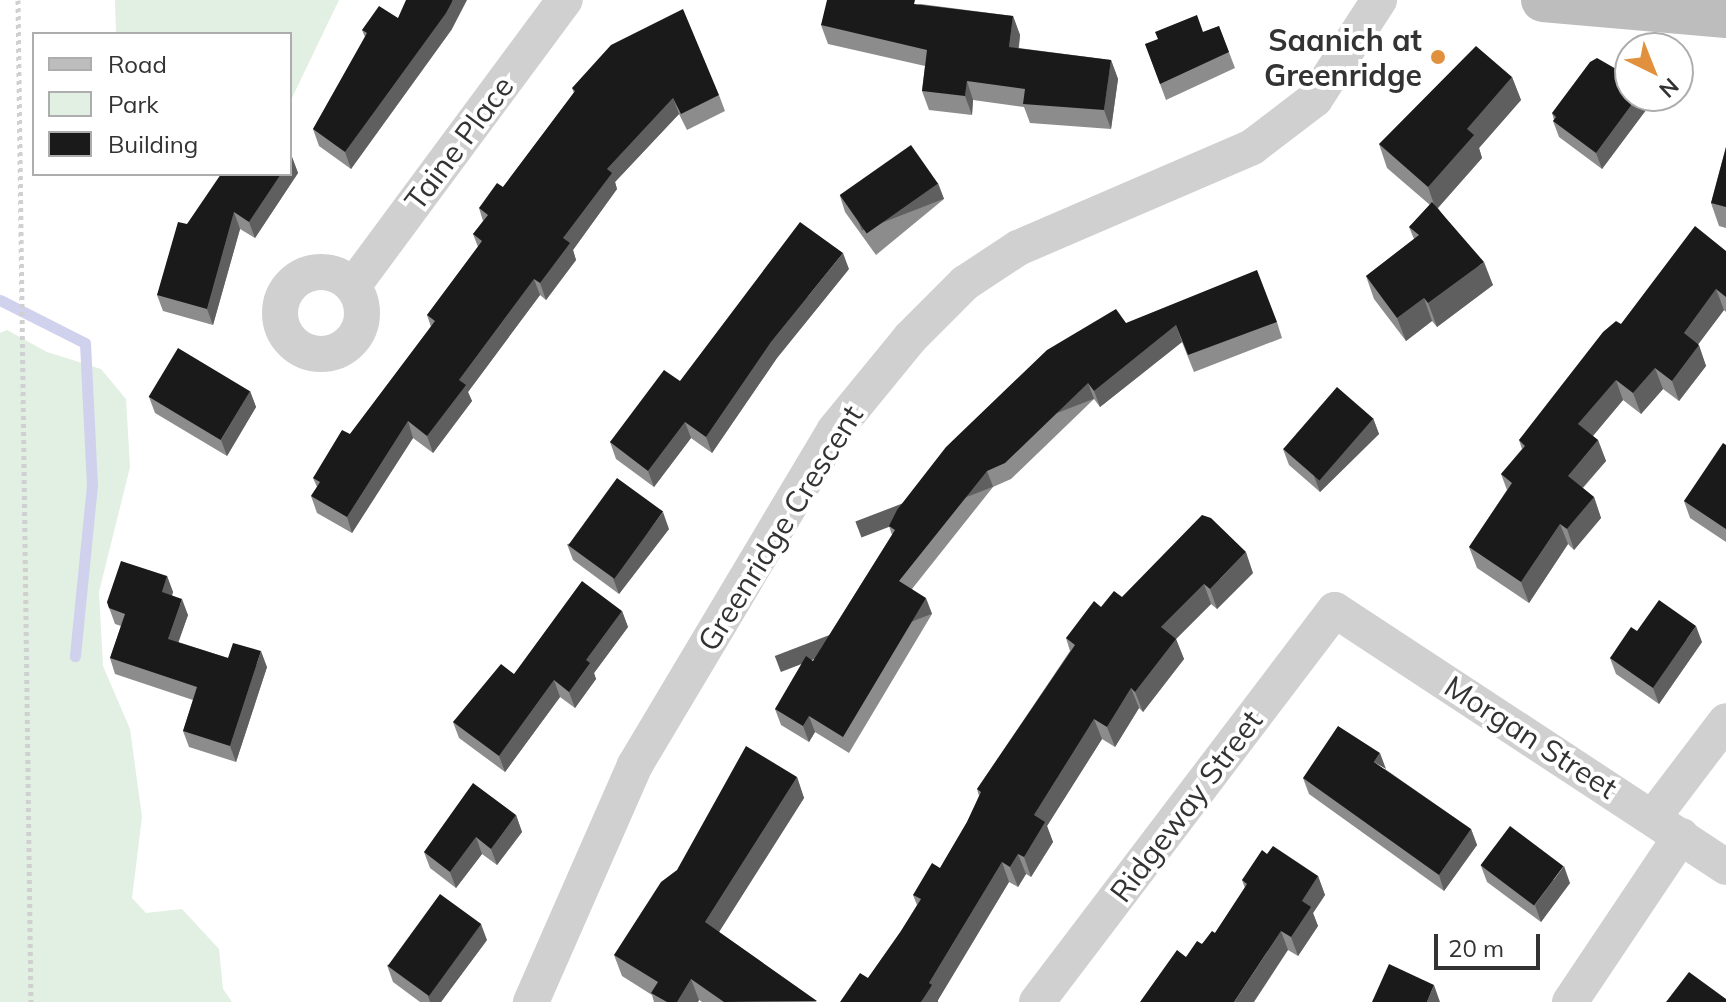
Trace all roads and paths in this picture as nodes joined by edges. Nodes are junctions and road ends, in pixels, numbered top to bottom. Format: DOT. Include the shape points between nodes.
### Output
graph roads {
  1 [pos="18,0"];
  2 [pos="565,0"];
  3 [pos="1379,0"];
  4 [pos="1543,0"];
  5 [pos="1726,16"];
  6 [pos="353,286"];
  7 [pos="1335,610"];
  8 [pos="1726,721"];
  9 [pos="1668,826"];
  10 [pos="1726,867"];
  11 [pos="31,1002"];
  12 [pos="531,1002"];
  13 [pos="1037,1002"];
  14 [pos="1570,1002"];
  1 -- 11 [label="path"];
  2 -- 6 [label="street, Taine Place"];
  3 -- 12 [label="street, Greenridge Crescent" via="1315,99 1252,147 1018,248 965,283 910,338 834,431 635,765"];
  4 -- 5 [label="main road"];
  7 -- 9 [label="street, Morgan Street"];
  7 -- 13 [label="street, Ridgeway Street"];
  8 -- 9 [label="street"];
  9 -- 10 [label="street, Morgan Street"];
  9 -- 14 [label="street"];
}
